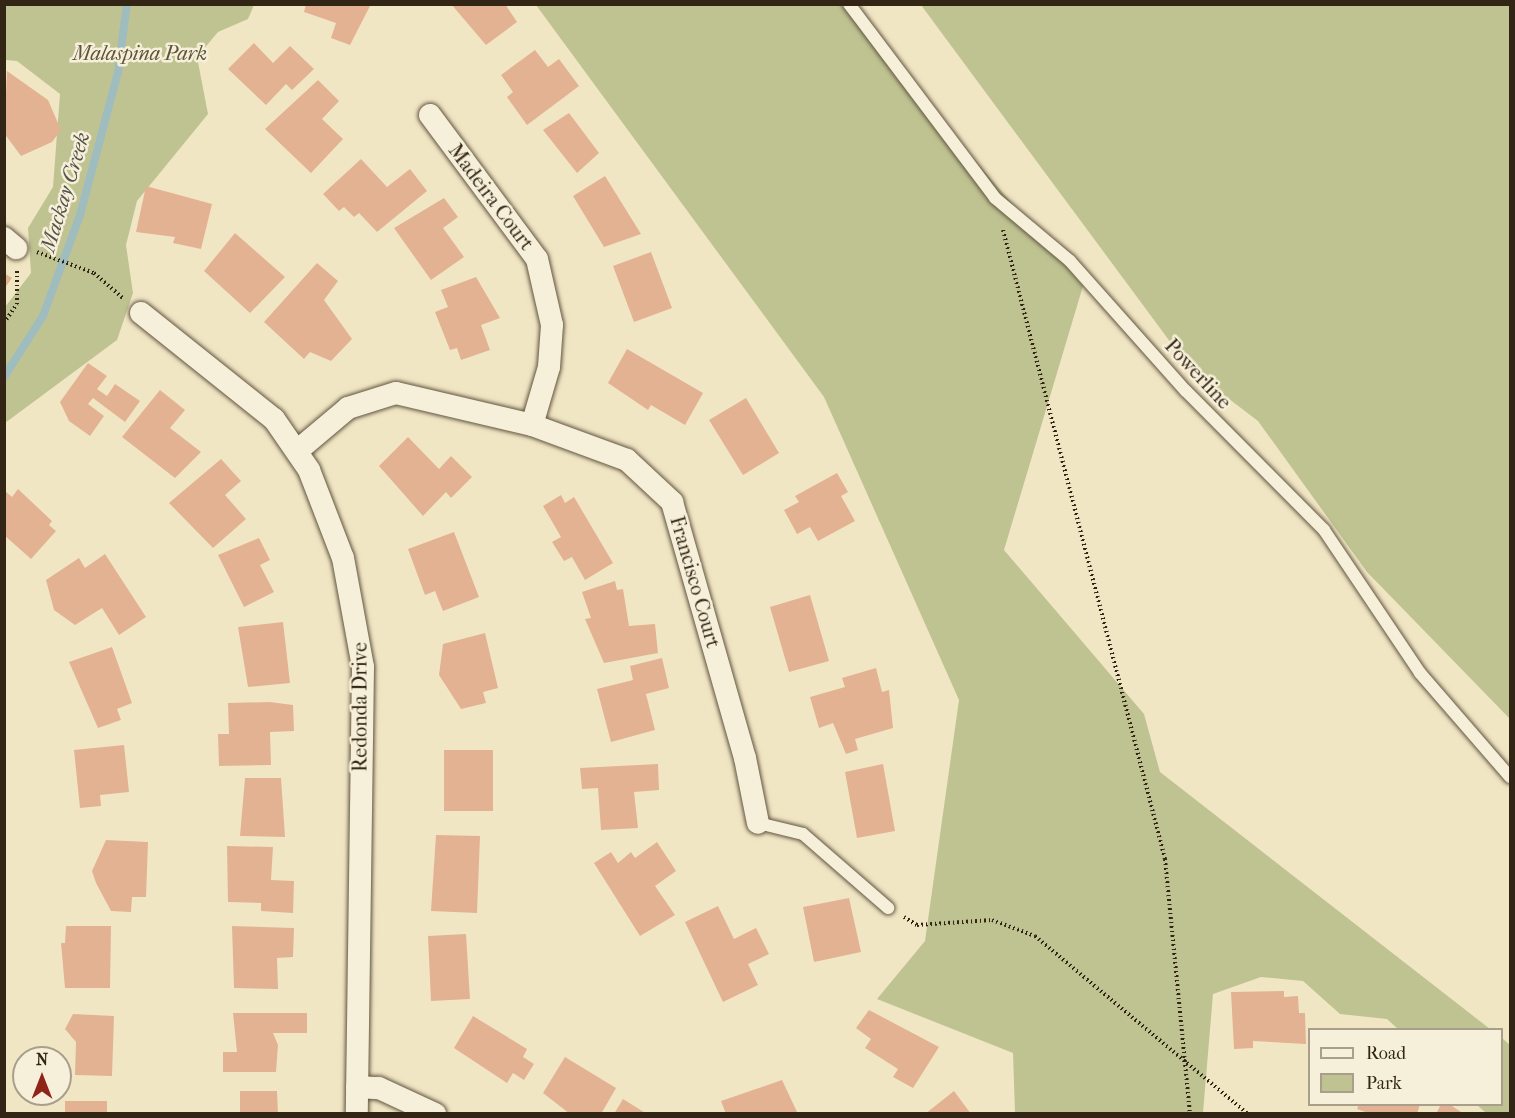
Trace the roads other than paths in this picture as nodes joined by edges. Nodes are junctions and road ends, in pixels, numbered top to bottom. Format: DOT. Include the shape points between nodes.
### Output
graph roads {
  1 [pos="849,4"];
  2 [pos="430,115"];
  3 [pos="141,313"];
  4 [pos="532,424"];
  5 [pos="297,451"];
  6 [pos="1510,777"];
  7 [pos="758,823"];
  8 [pos="888,908"];
  9 [pos="357,1087"];
  10 [pos="357,1113"];
  11 [pos="435,1113"];
  1 -- 6 [label="lane, Powerline" via="995,198 1070,261 1186,391 1324,530 1420,673"];
  2 -- 4 [label="street, Madeira Court" via="537,259 552,325 549,367"];
  3 -- 5 [label="street, Redonda Drive" via="242,389"];
  4 -- 5 [label="street, Francisco Court" via="396,393 348,408"];
  4 -- 7 [label="street, Francisco Court" via="627,460 672,502 745,758"];
  5 -- 9 [label="street, Redonda Drive" via="344,558 363,667"];
  7 -- 8 [label="lane" via="803,834"];
  9 -- 10 [label="street, Redonda Drive"];
  9 -- 11 [label="street" via="379,1088"];
}
